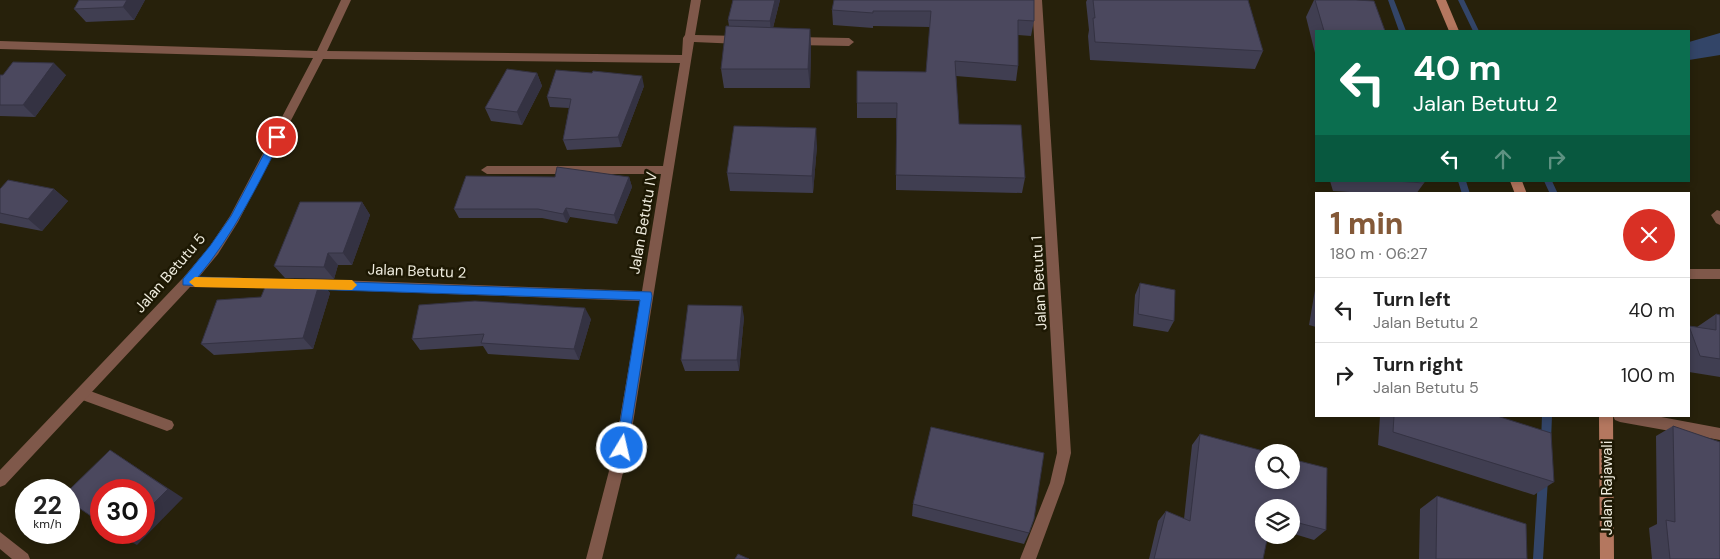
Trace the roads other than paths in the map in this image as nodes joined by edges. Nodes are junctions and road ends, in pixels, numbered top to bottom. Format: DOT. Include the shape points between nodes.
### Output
graph roads {
  1 [pos="346,0"];
  2 [pos="696,0"];
  3 [pos="1037,0"];
  4 [pos="1441,0"];
  5 [pos="1454,30"];
  6 [pos="688,38"];
  7 [pos="754,40"];
  8 [pos="782,41"];
  9 [pos="849,42"];
  10 [pos="0,45"];
  11 [pos="320,55"];
  12 [pos="684,59"];
  13 [pos="486,170"];
  14 [pos="669,170"];
  15 [pos="1690,274"];
  16 [pos="1720,274"];
  17 [pos="187,282"];
  18 [pos="646,296"];
  19 [pos="82,394"];
  20 [pos="1606,417"];
  21 [pos="1626,417"];
  22 [pos="167,426"];
  23 [pos="1720,434"];
  24 [pos="0,480"];
  25 [pos="0,539"];
  26 [pos="23,559"];
  27 [pos="594,559"];
  28 [pos="1028,559"];
  29 [pos="1607,559"];
  1 -- 11 [label="street, Jalan Betutu 5"];
  2 -- 6 [label="street, Jalan Betutu IV"];
  3 -- 28 [label="street, Jalan Betutu 1" via="1064,452 1057,484"];
  4 -- 5 [label="main road"];
  6 -- 7 [label="street"];
  6 -- 12 [label="street, Jalan Betutu IV"];
  8 -- 9 [label="street"];
  10 -- 11 [label="street"];
  11 -- 12 [label="street"];
  11 -- 17 [label="street, Jalan Betutu 5" via="234,220"];
  12 -- 14 [label="street, Jalan Betutu IV"];
  13 -- 14 [label="street"];
  14 -- 18 [label="street, Jalan Betutu IV"];
  15 -- 16 [label="street"];
  17 -- 18 [label="street, Jalan Betutu 2"];
  17 -- 19 [label="street, Jalan Betutu 5"];
  18 -- 27 [label="street, Jalan Betutu IV" via="622,448"];
  19 -- 22 [label="street"];
  19 -- 24 [label="street, Jalan Betutu 5"];
  20 -- 29 [label="main road, Jalan Rajawali"];
  21 -- 23 [label="street"];
  25 -- 26 [label="street"];
}
